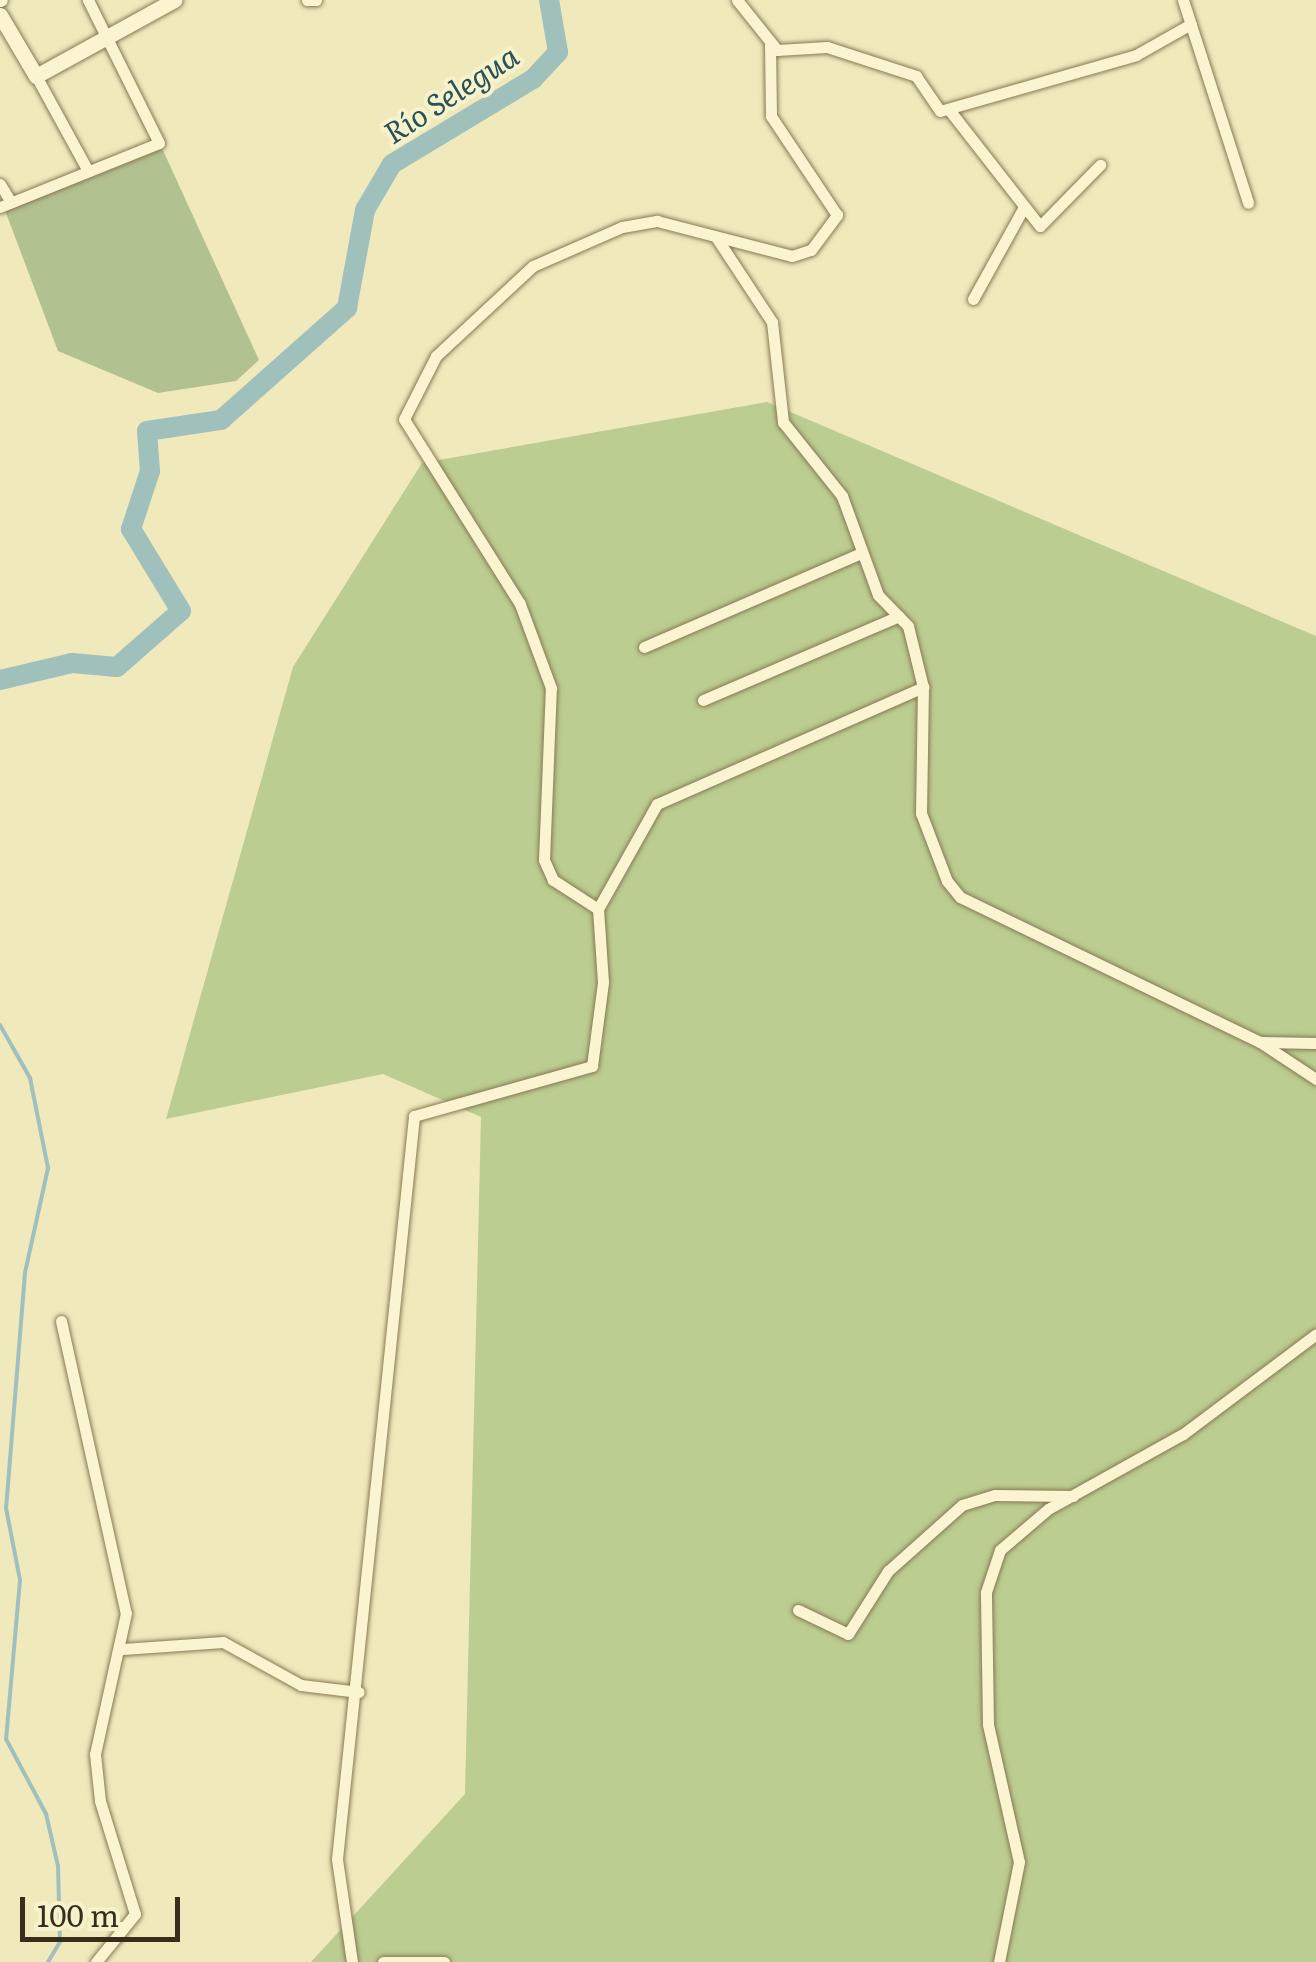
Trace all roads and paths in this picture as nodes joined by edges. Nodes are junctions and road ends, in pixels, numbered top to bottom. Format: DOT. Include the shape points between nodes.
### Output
graph roads {
  1 [pos="88,0"];
  2 [pos="174,0"];
  3 [pos="307,0"];
  4 [pos="316,0"];
  5 [pos="737,0"];
  6 [pos="1182,0"];
  7 [pos="0,15"];
  8 [pos="1191,24"];
  9 [pos="107,36"];
  10 [pos="770,42"];
  11 [pos="36,76"];
  12 [pos="950,110"];
  13 [pos="1100,165"];
  14 [pos="88,170"];
  15 [pos="0,184"];
  16 [pos="1248,203"];
  17 [pos="6,204"];
  18 [pos="1024,207"];
  19 [pos="716,237"];
  20 [pos="974,299"];
  21 [pos="859,554"];
  22 [pos="898,616"];
  23 [pos="644,647"];
  24 [pos="923,687"];
  25 [pos="703,700"];
  26 [pos="598,909"];
  27 [pos="1260,1042"];
  28 [pos="1316,1043"];
  29 [pos="1316,1079"];
  30 [pos="61,1321"];
  31 [pos="1316,1334"];
  32 [pos="1075,1496"];
  33 [pos="798,1610"];
  34 [pos="123,1650"];
  35 [pos="360,1692"];
  36 [pos="96,1962"];
  37 [pos="352,1962"];
  38 [pos="383,1962"];
  39 [pos="444,1962"];
  40 [pos="999,1962"];
  1 -- 9 [label="street"];
  2 -- 9 [label="main road"];
  3 -- 4 [label="street"];
  5 -- 10 [label="street"];
  6 -- 8 [label="street"];
  7 -- 11 [label="main road"];
  8 -- 12 [label="street" via="1136,55 1082,64"];
  8 -- 16 [label="street"];
  9 -- 11 [label="main road"];
  9 -- 14 [label="street" via="159,143"];
  10 -- 12 [label="street" via="786,55 827,48 910,74 933,108"];
  10 -- 19 [label="street" via="771,116 837,214 810,250 792,256"];
  11 -- 14 [label="street"];
  12 -- 18 [label="street"];
  13 -- 18 [label="street" via="1046,225"];
  14 -- 17 [label="street"];
  15 -- 17 [label="street"];
  18 -- 20 [label="street"];
  19 -- 21 [label="street" via="764,301 779,350 783,422 842,496"];
  19 -- 26 [label="street" via="657,221 534,266 436,356 404,419 520,604 551,688 544,860 553,880"];
  21 -- 22 [label="street"];
  21 -- 23 [label="street"];
  22 -- 24 [label="street"];
  22 -- 25 [label="street"];
  24 -- 26 [label="street" via="657,804"];
  24 -- 27 [label="street" via="921,813 935,861 960,897"];
  26 -- 35 [label="street" via="603,982 592,1066 414,1116"];
  27 -- 28 [label="street"];
  27 -- 29 [label="street"];
  30 -- 34 [label="street" via="110,1514"];
  31 -- 32 [label="street" via="1183,1434"];
  32 -- 33 [label="street" via="995,1495 962,1505 888,1571 848,1634"];
  32 -- 40 [label="street" via="1017,1531 986,1592 988,1724 1019,1862"];
  34 -- 35 [label="street" via="224,1642 300,1685"];
  34 -- 36 [label="street" via="95,1754 100,1801 135,1914"];
  35 -- 37 [label="street" via="337,1859"];
  38 -- 39 [label="street"];
}
